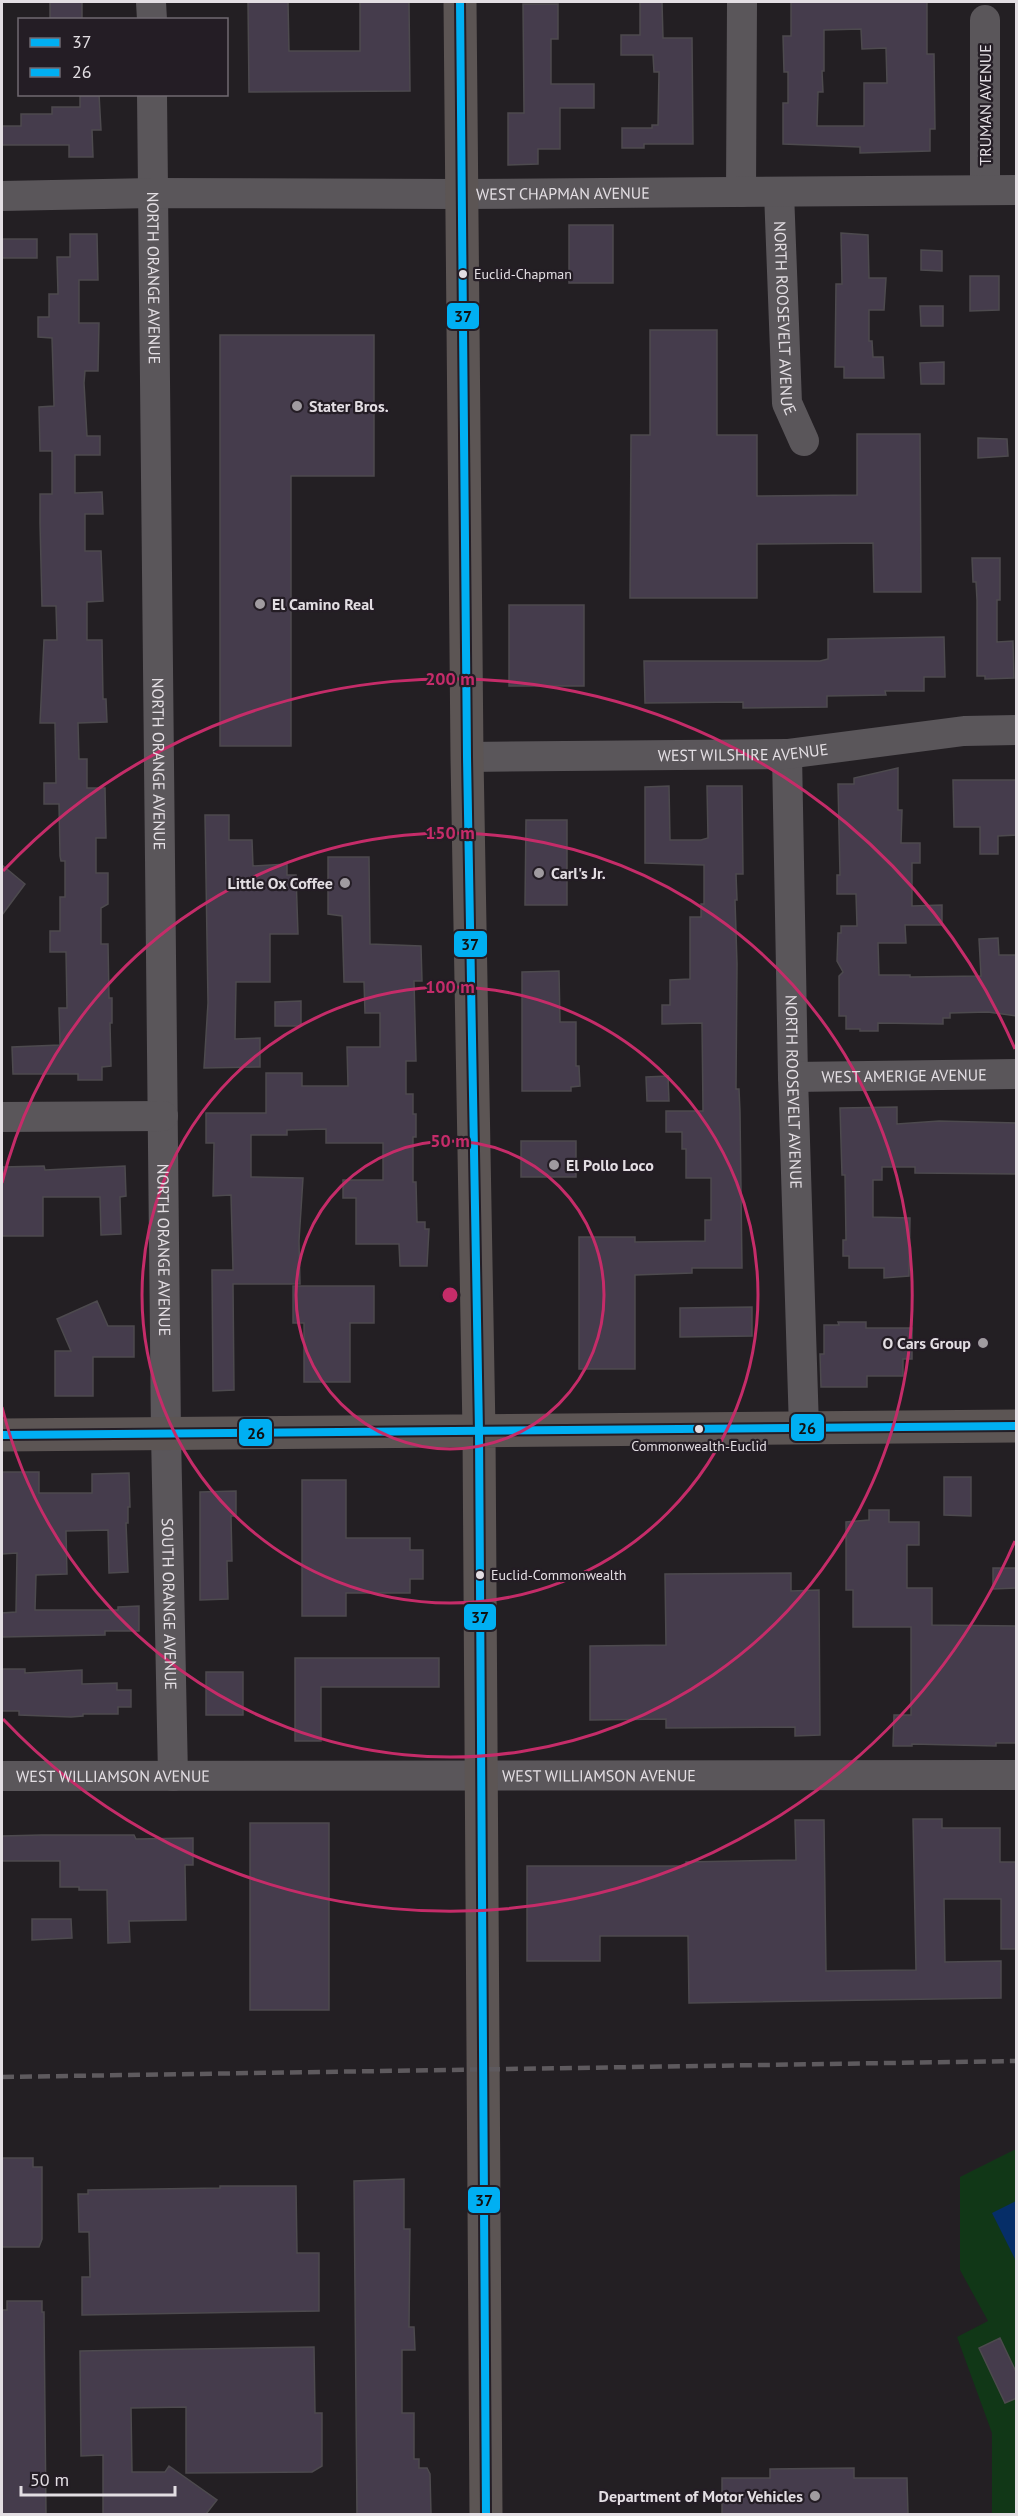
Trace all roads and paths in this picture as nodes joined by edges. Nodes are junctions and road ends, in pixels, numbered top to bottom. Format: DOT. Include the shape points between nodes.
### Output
graph roads {
  1 [pos="152,2"];
  2 [pos="460,2"];
  3 [pos="742,3"];
  4 [pos="152,18"];
  5 [pos="985,20"];
  6 [pos="152,96"];
  7 [pos="985,190"];
  8 [pos="1017,190"];
  9 [pos="741,192"];
  10 [pos="779,192"];
  11 [pos="153,193"];
  12 [pos="461,194"];
  13 [pos="2,196"];
  14 [pos="804,441"];
  15 [pos="1017,730"];
  16 [pos="787,754"];
  17 [pos="467,757"];
  18 [pos="1017,1074"];
  19 [pos="793,1077"];
  20 [pos="163,1116"];
  21 [pos="2,1117"];
  22 [pos="1017,1426"];
  23 [pos="804,1428"];
  24 [pos="479,1432"];
  25 [pos="166,1434"];
  26 [pos="2,1435"];
  27 [pos="1017,1775"];
  28 [pos="2,1776"];
  29 [pos="172,1776"];
  30 [pos="480,1776"];
  31 [pos="486,2514"];
  1 -- 4 [label="street"];
  2 -- 12 [label="main road"];
  3 -- 9 [label="street"];
  5 -- 7 [label="street, TRUMAN AVENUE"];
  6 -- 11 [label="street, NORTH ORANGE AVENUE"];
  7 -- 8 [label="street, WEST CHAPMAN AVENUE"];
  7 -- 10 [label="street, WEST CHAPMAN AVENUE"];
  9 -- 10 [label="street, WEST CHAPMAN AVENUE"];
  9 -- 12 [label="street, WEST CHAPMAN AVENUE"];
  10 -- 14 [label="street, NORTH ROOSEVELT AVENUE" via="787,403"];
  11 -- 12 [label="street, WEST CHAPMAN AVENUE"];
  11 -- 13 [label="street, WEST CHAPMAN AVENUE"];
  11 -- 20 [label="street, NORTH ORANGE AVENUE"];
  12 -- 17 [label="main road"];
  15 -- 16 [label="street, WEST WILSHIRE AVENUE" via="964,731"];
  16 -- 17 [label="street, WEST WILSHIRE AVENUE"];
  16 -- 19 [label="street, NORTH ROOSEVELT AVENUE"];
  17 -- 24 [label="main road"];
  18 -- 19 [label="street, WEST AMERIGE AVENUE"];
  19 -- 23 [label="street, NORTH ROOSEVELT AVENUE"];
  20 -- 21 [label="street"];
  20 -- 25 [label="street, NORTH ORANGE AVENUE"];
  22 -- 23 [label="main road"];
  23 -- 24 [label="main road"];
  24 -- 25 [label="main road"];
  24 -- 30 [label="main road"];
  25 -- 26 [label="main road"];
  25 -- 29 [label="street, SOUTH ORANGE AVENUE"];
  27 -- 30 [label="street, WEST WILLIAMSON AVENUE"];
  28 -- 29 [label="street, WEST WILLIAMSON AVENUE"];
  29 -- 30 [label="street, WEST WILLIAMSON AVENUE"];
  30 -- 31 [label="main road"];
}
